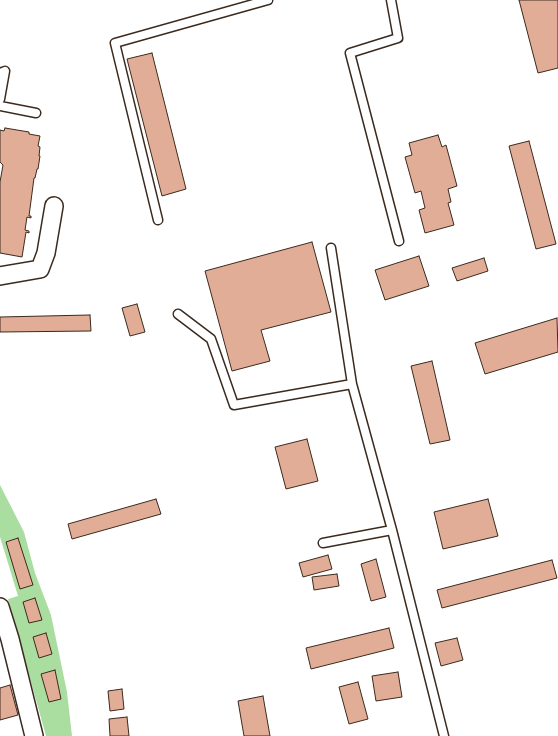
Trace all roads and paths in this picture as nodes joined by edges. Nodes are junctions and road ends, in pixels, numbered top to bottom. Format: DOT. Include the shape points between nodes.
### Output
graph roads {
  1 [pos="268,0"];
  2 [pos="391,0"];
  3 [pos="0,73"];
  4 [pos="0,99"];
  5 [pos="0,106"];
  6 [pos="36,112"];
  7 [pos="54,206"];
  8 [pos="158,220"];
  9 [pos="399,240"];
  10 [pos="331,248"];
  11 [pos="0,276"];
  12 [pos="178,314"];
  13 [pos="352,384"];
  14 [pos="392,530"];
  15 [pos="323,543"];
  16 [pos="0,607"];
  17 [pos="34,736"];
  18 [pos="444,736"];
  1 -- 8 [label="lane" via="114,43"];
  2 -- 9 [label="lane" via="398,38 350,52"];
  3 -- 4 [label="lane" via="5,71"];
  5 -- 6 [label="lane"];
  7 -- 11 [label="street" via="46,254 40,269"];
  10 -- 13 [label="lane"];
  12 -- 13 [label="lane" via="212,339 234,405"];
  13 -- 14 [label="lane"];
  14 -- 15 [label="lane"];
  14 -- 18 [label="lane"];
  16 -- 17 [label="street"];
}
